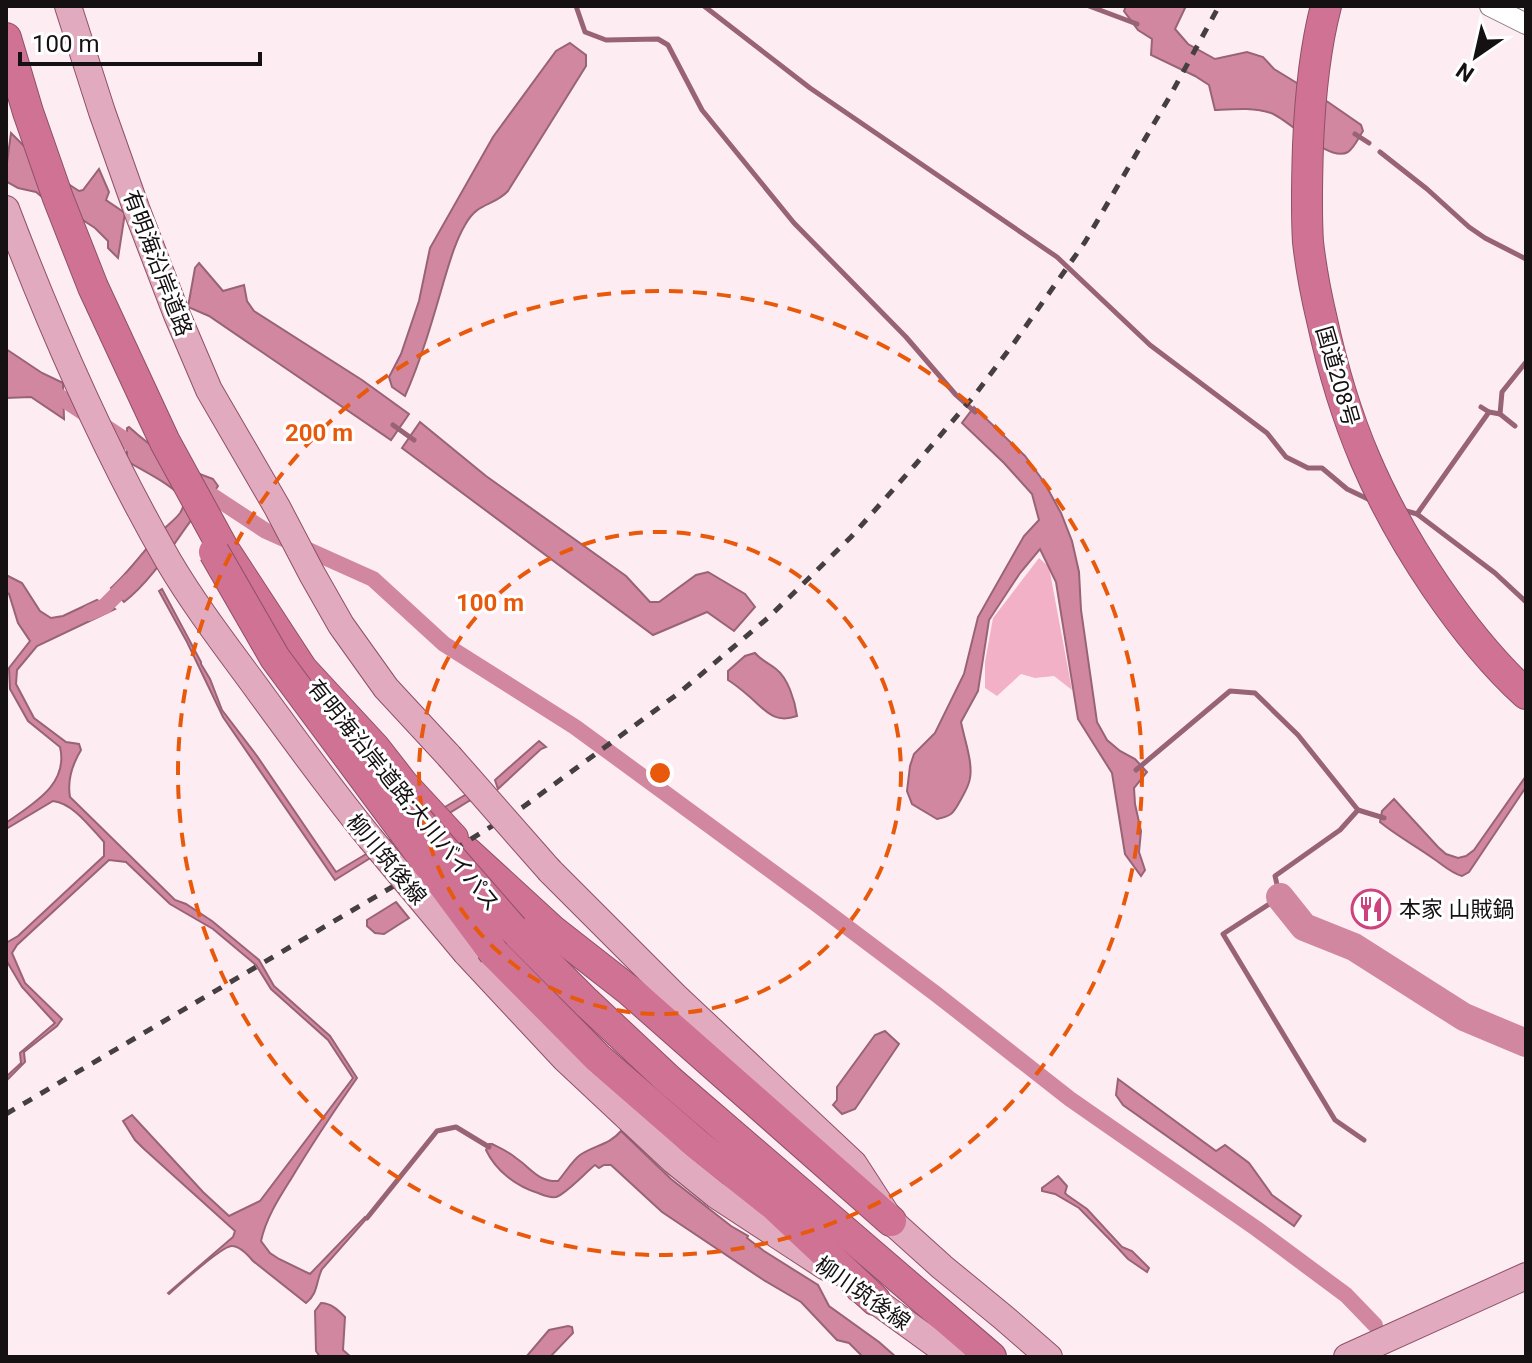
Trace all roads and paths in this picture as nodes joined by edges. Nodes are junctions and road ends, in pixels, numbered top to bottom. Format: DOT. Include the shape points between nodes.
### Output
graph roads {
  1 [pos="68,6"];
  2 [pos="1326,6"];
  3 [pos="1490,6"];
  4 [pos="1526,24"];
  5 [pos="6,38"];
  6 [pos="6,68"];
  7 [pos="6,209"];
  8 [pos="302,669"];
  9 [pos="1526,694"];
  10 [pos="495,943"];
  11 [pos="749,1156"];
  12 [pos="891,1221"];
  13 [pos="1526,1276"];
  14 [pos="875,1300"];
  15 [pos="953,1357"];
  16 [pos="976,1357"];
  17 [pos="991,1357"];
  18 [pos="1049,1357"];
  19 [pos="1347,1357"];
  1 -- 12 [label="main road, 有明海沿岸道路, bridge" via="136,208 209,390 341,625 386,688 550,871 854,1164"];
  2 -- 9 [label="highway, 国道208号" via="1313,74 1307,159 1308,242 1330,359 1369,472 1408,545 1476,640"];
  3 -- 4 [label="street"];
  5 -- 8 [label="highway, 有明海沿岸道路;大川バイパス" via="58,198 125,358 223,548"];
  6 -- 10 [label="highway, bridge" via="49,199 115,360 214,552 275,658"];
  7 -- 10 [label="main road, 柳川筑後線, bridge" via="62,349 137,506 219,637 370,838"];
  8 -- 10 [label="highway, 有明海沿岸道路;大川バイパス, bridge" via="435,841"];
  8 -- 12 [label="highway" via="468,853"];
  10 -- 11 [label="highway, 有明海沿岸道路;大川バイパス"];
  10 -- 14 [label="highway" via="598,1058 775,1206"];
  11 -- 16 [label="highway, 有明海沿岸道路;大川バイパス"];
  11 -- 17 [label="highway, 有明海沿岸道路;大川バイパス"];
  12 -- 18 [label="main road"];
  13 -- 19 [label="main road"];
  14 -- 15 [label="main road, 柳川筑後線"];
}
